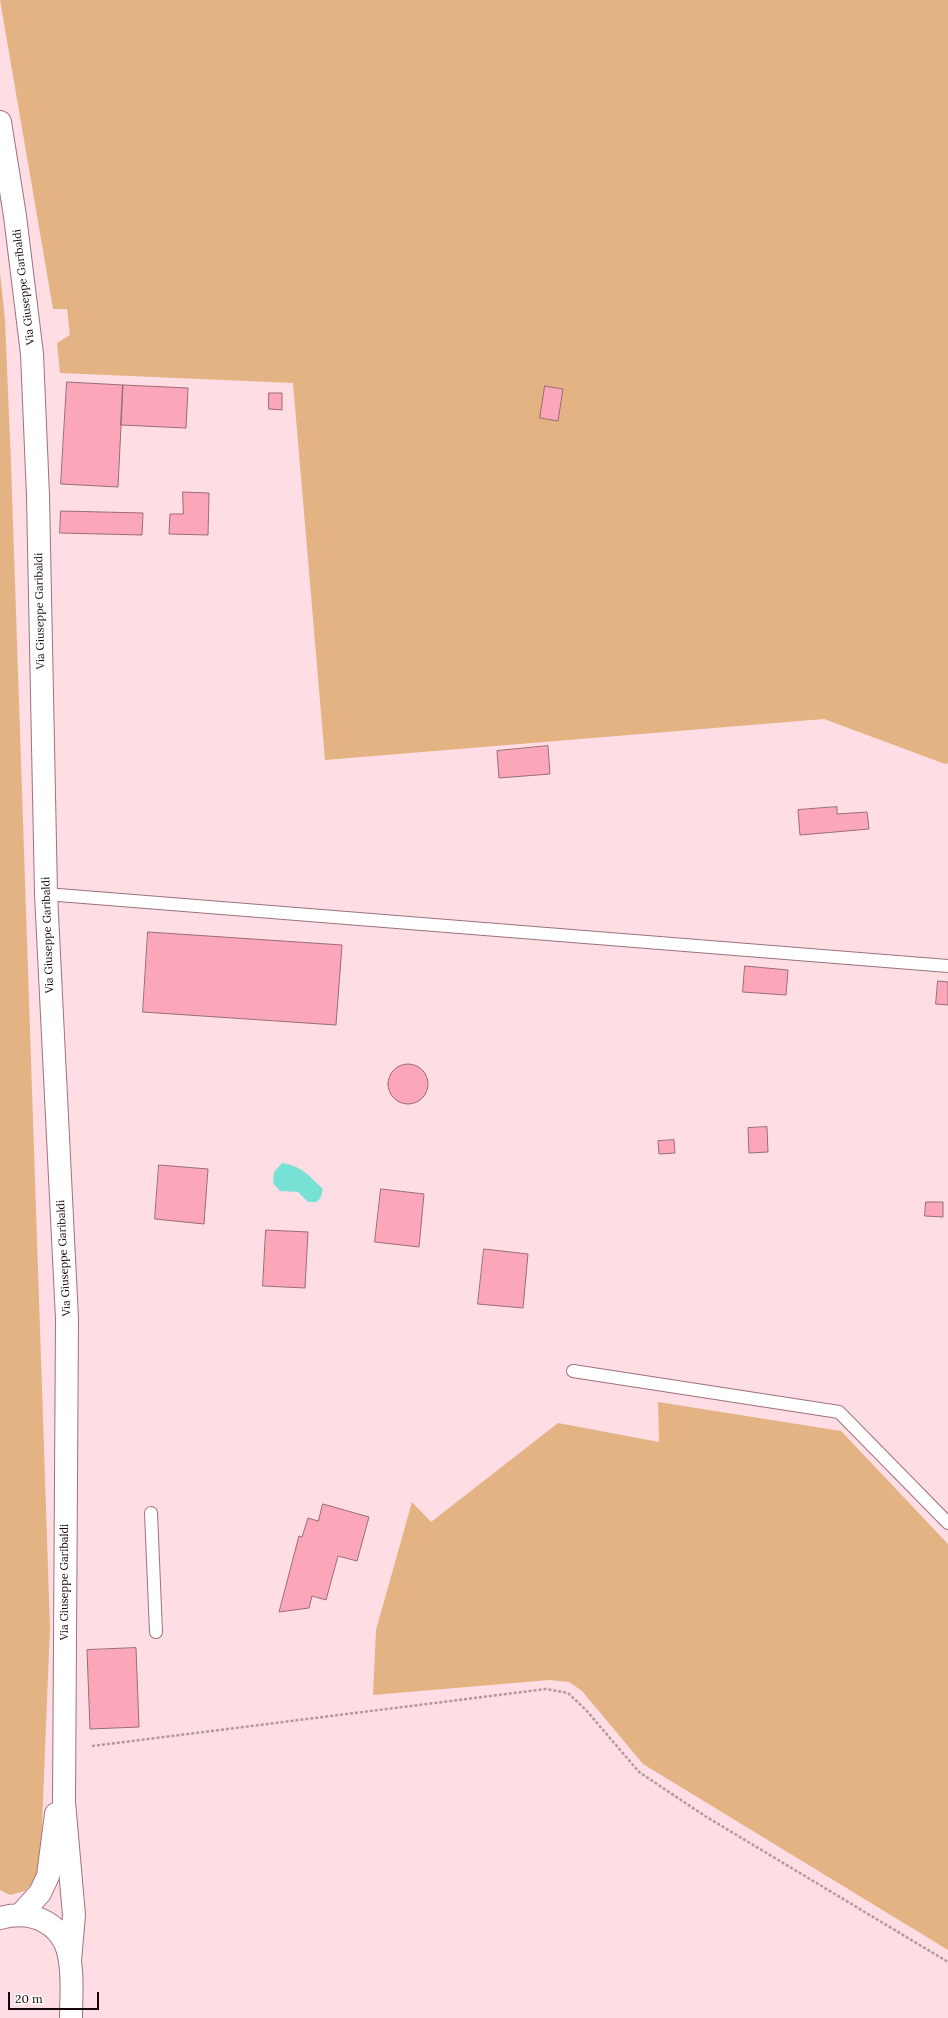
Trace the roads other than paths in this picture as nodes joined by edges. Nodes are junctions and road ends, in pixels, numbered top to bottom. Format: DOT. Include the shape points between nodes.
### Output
graph roads {
  1 [pos="0,122"];
  2 [pos="46,894"];
  3 [pos="948,966"];
  4 [pos="573,1371"];
  5 [pos="151,1513"];
  6 [pos="948,1523"];
  7 [pos="156,1632"];
  8 [pos="64,1749"];
  9 [pos="8,1914"];
  10 [pos="70,1961"];
  11 [pos="71,2018"];
  1 -- 2 [label="main road, Via Giuseppe Garibaldi" via="16,216 32,354 38,496"];
  2 -- 3 [label="lane"];
  2 -- 8 [label="main road, Via Giuseppe Garibaldi" via="67,1320"];
  4 -- 6 [label="lane" via="839,1412"];
  5 -- 7 [label="lane"];
  8 -- 9 [label="main road" via="48,1876 40,1892"];
  8 -- 10 [label="main road" via="64,1802 74,1914"];
  9 -- 10 [label="main road" via="42,1919 64,1940"];
  10 -- 11 [label="main road"];
}
